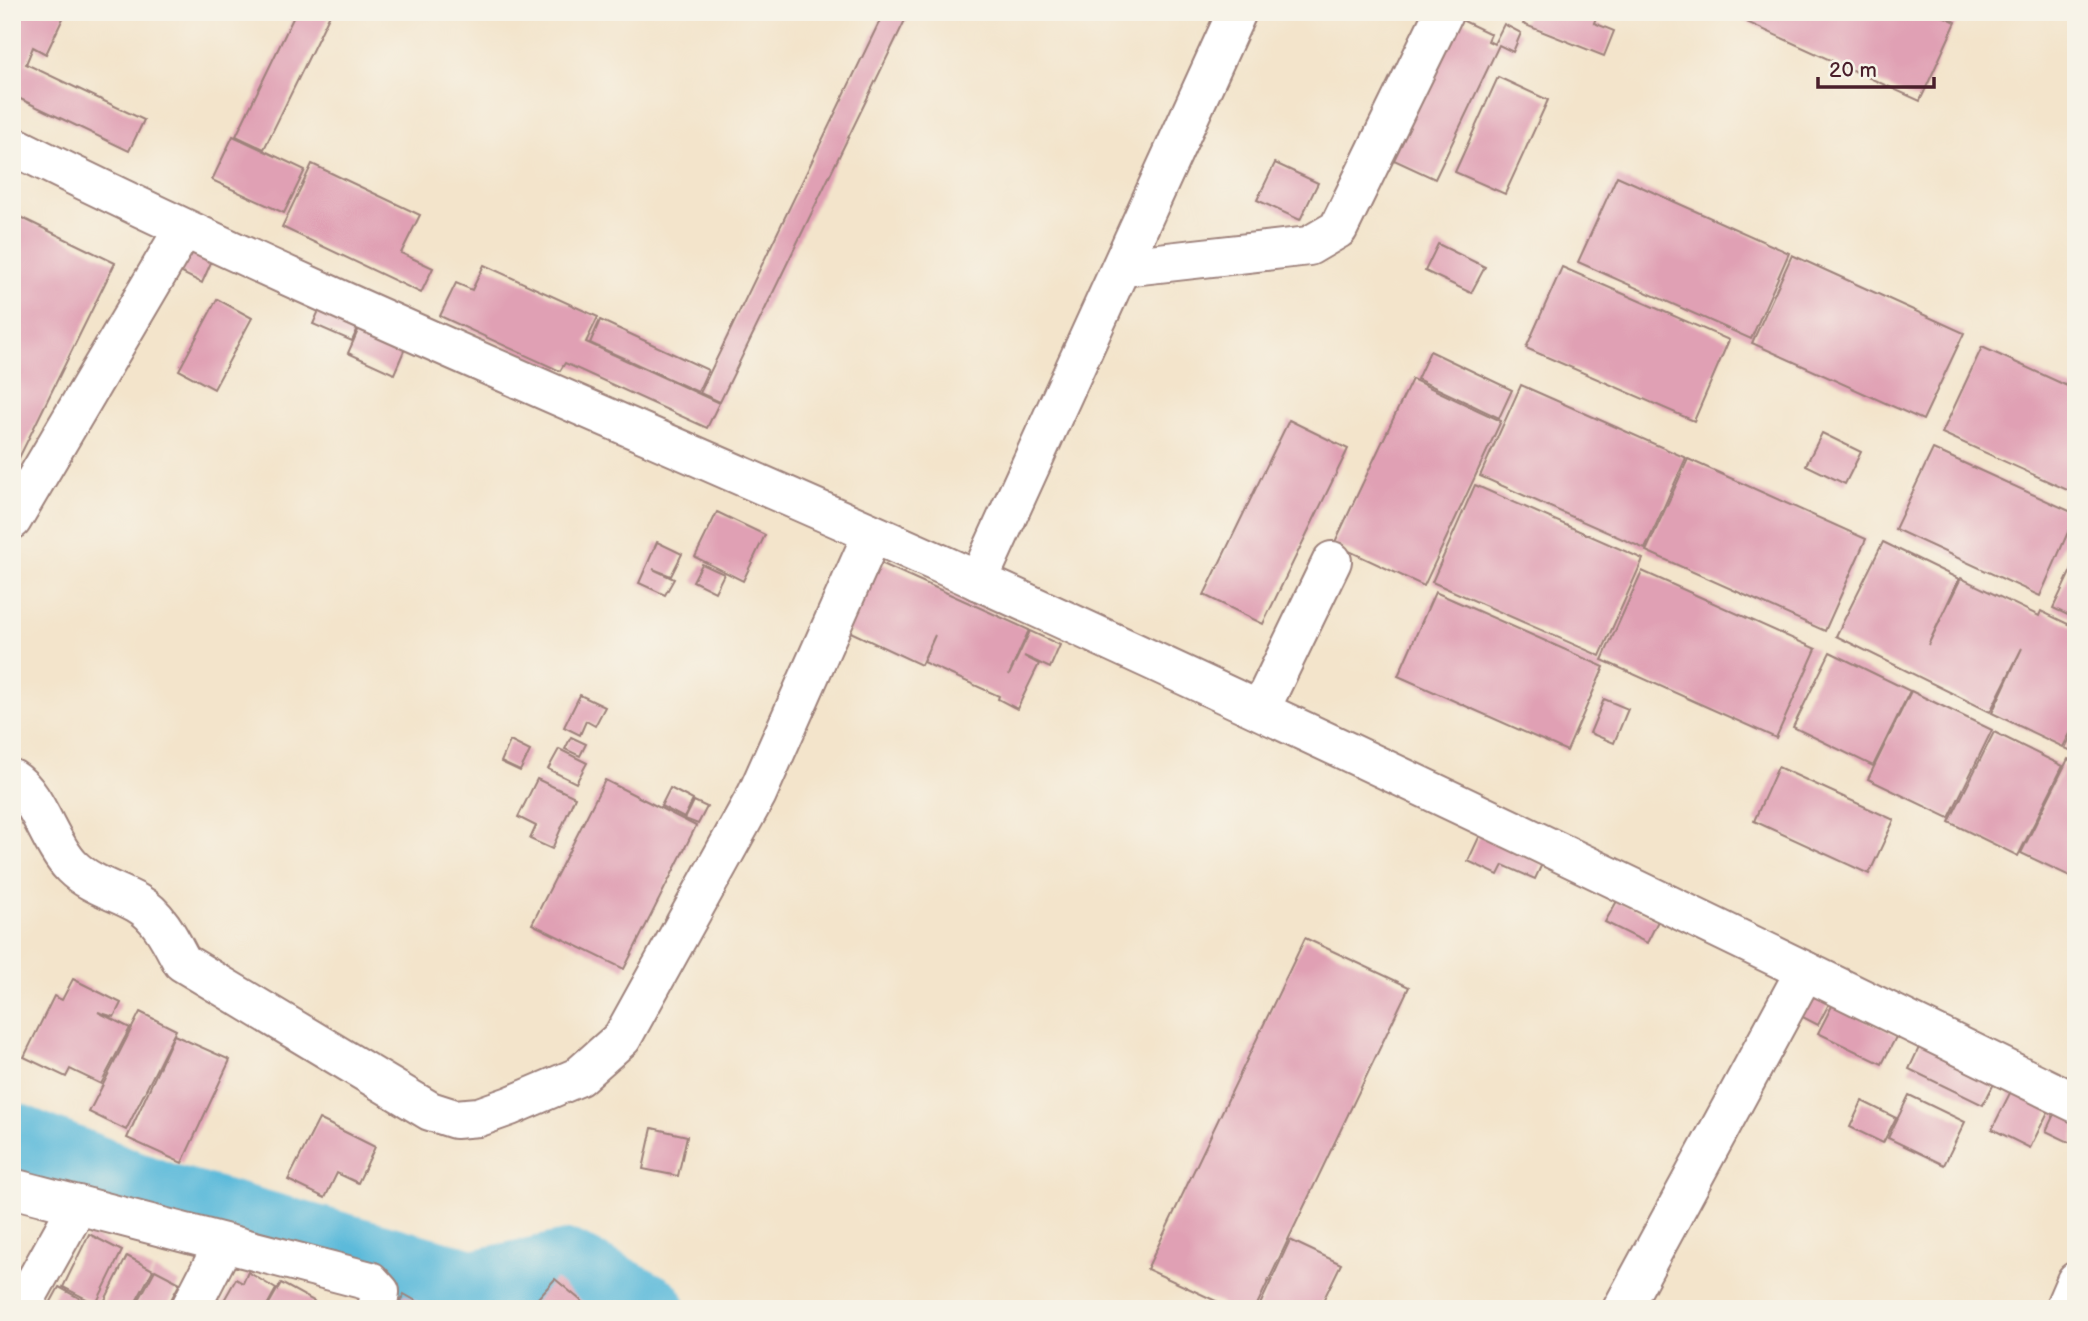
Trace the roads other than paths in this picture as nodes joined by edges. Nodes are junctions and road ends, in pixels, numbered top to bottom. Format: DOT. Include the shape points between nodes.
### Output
graph roads {
  1 [pos="1237,12"];
  2 [pos="1443,14"];
  3 [pos="12,145"];
  4 [pos="183,230"];
  5 [pos="1123,267"];
  6 [pos="12,520"];
  7 [pos="872,535"];
  8 [pos="1332,561"];
  9 [pos="978,581"];
  10 [pos="1260,710"];
  11 [pos="12,779"];
  12 [pos="1805,971"];
  13 [pos="2076,1103"];
  14 [pos="12,1188"];
  15 [pos="78,1205"];
  16 [pos="223,1245"];
  17 [pos="2076,1282"];
  18 [pos="20,1309"];
  19 [pos="190,1309"];
  20 [pos="377,1309"];
  21 [pos="1622,1309"];
  22 [pos="2064,1309"];
  1 -- 5 [label="street"];
  2 -- 5 [label="street" via="1338,229 1309,246"];
  3 -- 4 [label="street"];
  4 -- 6 [label="street"];
  4 -- 7 [label="street"];
  5 -- 9 [label="street"];
  7 -- 9 [label="street"];
  7 -- 11 [label="street" via="757,794 622,1038 578,1077 479,1117 455,1119 429,1111 182,962 162,926 139,903 113,894 72,867 22,785"];
  8 -- 10 [label="street"];
  9 -- 10 [label="street"];
  10 -- 12 [label="street"];
  12 -- 13 [label="street"];
  12 -- 21 [label="street"];
  14 -- 15 [label="street"];
  15 -- 16 [label="street"];
  15 -- 18 [label="street"];
  16 -- 19 [label="street"];
  16 -- 20 [label="street" via="370,1282 380,1292"];
  17 -- 22 [label="street"];
}
